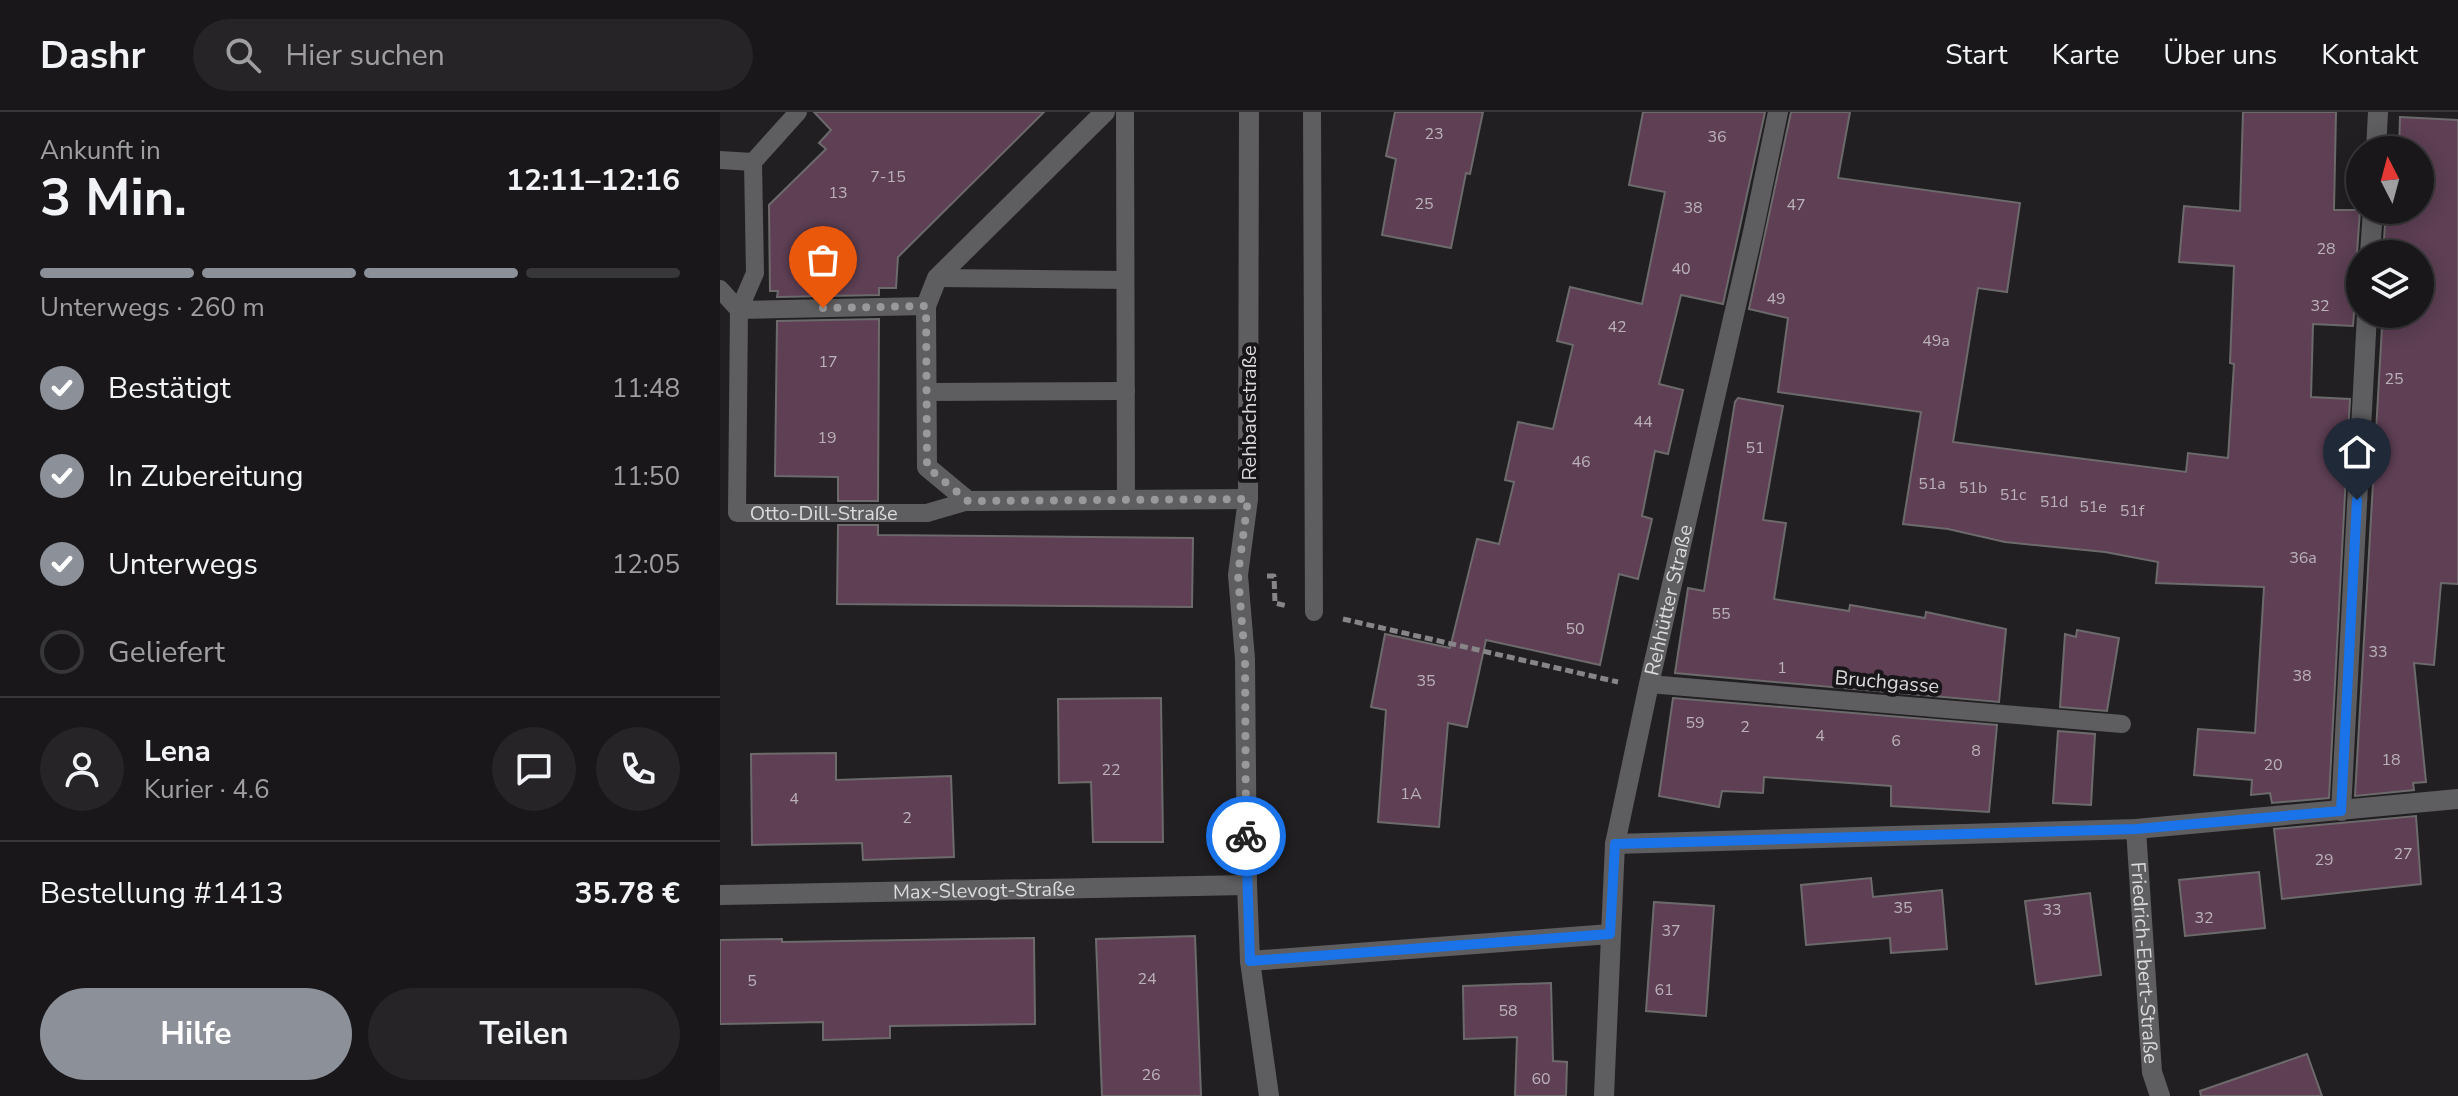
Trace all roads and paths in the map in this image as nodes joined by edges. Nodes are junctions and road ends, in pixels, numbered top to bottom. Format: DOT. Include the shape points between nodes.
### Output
graph roads {
  1 [pos="798,112"];
  2 [pos="1105,112"];
  3 [pos="1125,112"];
  4 [pos="1249,112"];
  5 [pos="1312,112"];
  6 [pos="1778,112"];
  7 [pos="2378,112"];
  8 [pos="2377,136"];
  9 [pos="720,160"];
  10 [pos="753,162"];
  11 [pos="937,278"];
  12 [pos="1125,280"];
  13 [pos="720,289"];
  14 [pos="926,306"];
  15 [pos="739,310"];
  16 [pos="2366,328"];
  17 [pos="1126,391"];
  18 [pos="927,392"];
  19 [pos="1248,499"];
  20 [pos="968,501"];
  21 [pos="1126,501"];
  22 [pos="1238,575"];
  23 [pos="1314,612"];
  24 [pos="1649,684"];
  25 [pos="2122,724"];
  26 [pos="2458,799"];
  27 [pos="2341,811"];
  28 [pos="2136,829"];
  29 [pos="1615,844"];
  30 [pos="1247,885"];
  31 [pos="720,895"];
  32 [pos="1610,934"];
  33 [pos="1250,961"];
  34 [pos="1269,1096"];
  35 [pos="1604,1096"];
  36 [pos="2160,1096"];
  1 -- 10 [label="lane"];
  2 -- 11 [label="street"];
  3 -- 12 [label="lane"];
  4 -- 19 [label="street, Rehbachstraße"];
  5 -- 23 [label="lane"];
  6 -- 24 [label="street, Rehhütter Straße"];
  7 -- 8 [label="street"];
  9 -- 10 [label="lane"];
  10 -- 15 [label="lane, Otto-Dill-Straße" via="755,273"];
  11 -- 12 [label="lane"];
  11 -- 14 [label="street"];
  12 -- 17 [label="lane"];
  13 -- 15 [label="lane"];
  14 -- 15 [label="lane"];
  14 -- 18 [label="street"];
  15 -- 20 [label="lane, Otto-Dill-Straße" via="737,513 927,513"];
  16 -- 27 [label="street"];
  17 -- 18 [label="lane"];
  17 -- 21 [label="lane"];
  18 -- 20 [label="street" via="927,467"];
  19 -- 21 [label="street, Otto-Dill-Straße"];
  19 -- 22 [label="street, Rehbachstraße"];
  20 -- 21 [label="street, Otto-Dill-Straße"];
  22 -- 23 [label="path" via="1274,576 1275,603"];
  22 -- 30 [label="street, Rehbachstraße" via="1245,659"];
  23 -- 24 [label="path" via="1619,683"];
  24 -- 25 [label="lane, Bruchgasse"];
  24 -- 29 [label="street, Rehhütter Straße"];
  26 -- 27 [label="street"];
  27 -- 28 [label="street"];
  28 -- 29 [label="street"];
  28 -- 36 [label="street, Friedrich-Ebert-Straße" via="2152,1072"];
  29 -- 32 [label="street, Rehhütter Straße"];
  30 -- 31 [label="street, Max-Slevogt-Straße"];
  30 -- 33 [label="street, Rehbachstraße"];
  32 -- 33 [label="street"];
  32 -- 35 [label="street, Rehhütter Straße"];
  33 -- 34 [label="street, Rehbachstraße"];
}
